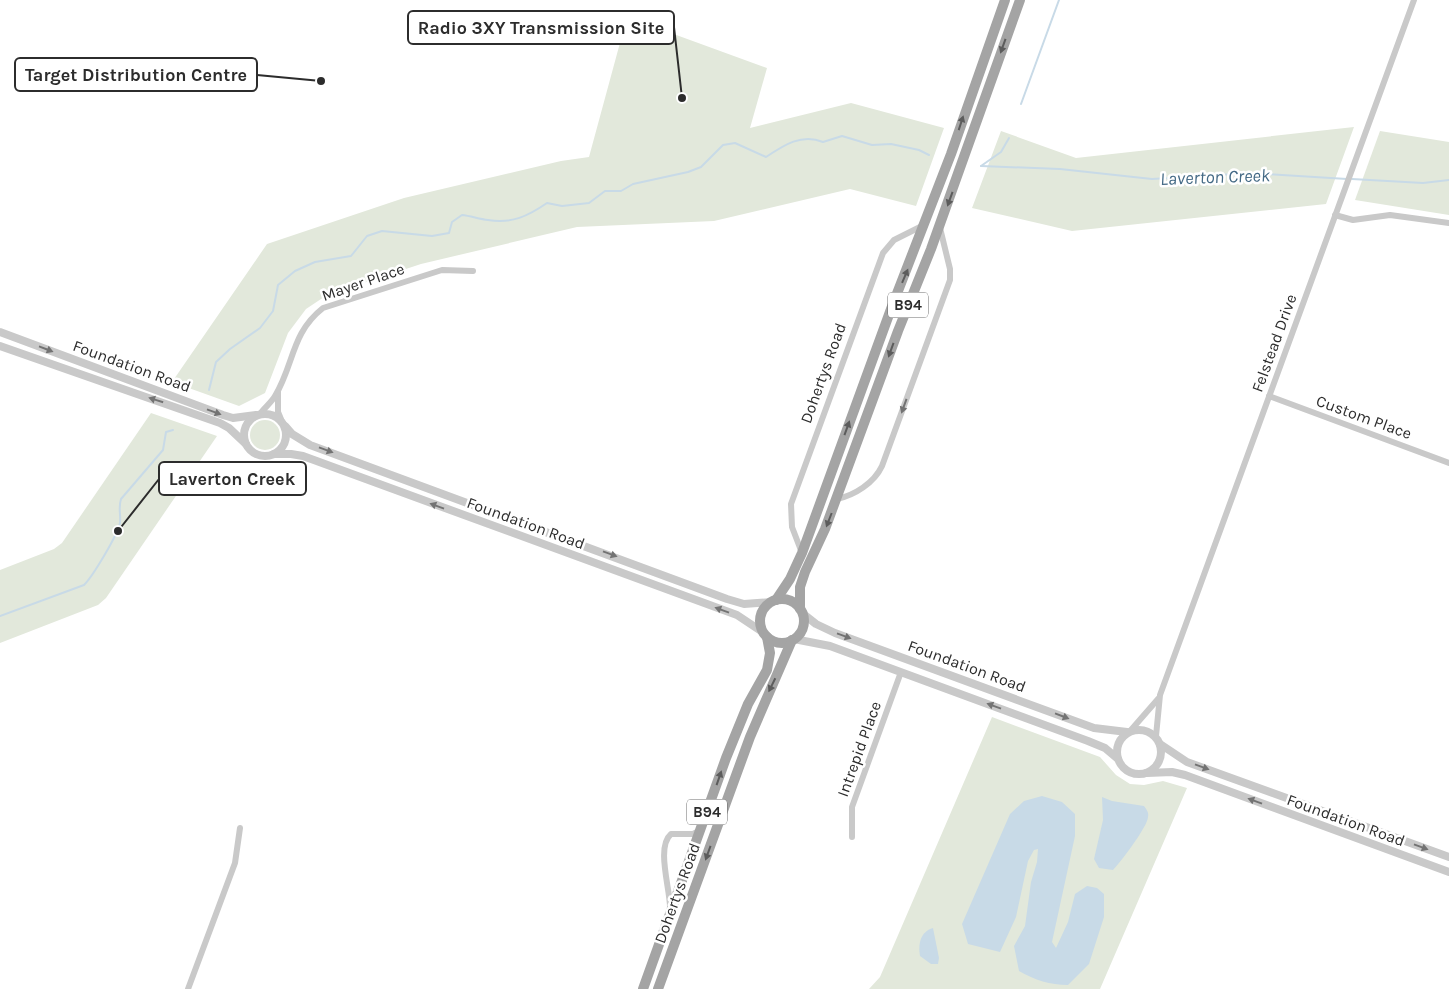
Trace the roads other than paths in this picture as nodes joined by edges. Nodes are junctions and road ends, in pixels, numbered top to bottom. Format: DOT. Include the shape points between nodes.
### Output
graph roads {
  1 [pos="1005,0"];
  2 [pos="1020,0"];
  3 [pos="1414,0"];
  4 [pos="1335,215"];
  5 [pos="1449,223"];
  6 [pos="924,225"];
  7 [pos="940,227"];
  8 [pos="473,271"];
  9 [pos="0,332"];
  10 [pos="0,346"];
  11 [pos="279,388"];
  12 [pos="1269,396"];
  13 [pos="258,415"];
  14 [pos="284,425"];
  15 [pos="246,444"];
  16 [pos="274,454"];
  17 [pos="1449,463"];
  18 [pos="837,499"];
  19 [pos="802,553"];
  20 [pos="774,601"];
  21 [pos="801,611"];
  22 [pos="765,635"];
  23 [pos="793,640"];
  24 [pos="902,672"];
  25 [pos="1160,696"];
  26 [pos="1039,707"];
  27 [pos="1033,721"];
  28 [pos="1129,731"];
  29 [pos="1156,736"];
  30 [pos="1160,744"];
  31 [pos="1118,759"];
  32 [pos="1147,773"];
  33 [pos="240,828"];
  34 [pos="701,830"];
  35 [pos="852,838"];
  36 [pos="1449,857"];
  37 [pos="1449,872"];
  38 [pos="670,916"];
  39 [pos="644,987"];
  40 [pos="188,989"];
  41 [pos="656,989"];
  6 -- 1 [label="main road, B94, one-way"];
  2 -- 7 [label="main road, B94, one-way"];
  3 -- 4 [label="street, Felstead Drive"];
  4 -- 5 [label="street" via="1353,220 1390,214"];
  4 -- 12 [label="street, Felstead Drive"];
  19 -- 6 [label="main road, B94, one-way" via="890,309"];
  6 -- 19 [label="street, Dohertys Road" via="894,240 883,252 791,504 792,527"];
  7 -- 18 [label="main road, B94, one-way"];
  7 -- 18 [label="street, one-way" via="950,280 882,466 874,479 862,488"];
  8 -- 11 [label="street, Mayer Place" via="442,270 323,308 312,317 298,338"];
  9 -- 13 [label="street, Foundation Road, one-way" via="223,415 233,418"];
  15 -- 10 [label="street, Foundation Road, one-way" via="220,423"];
  11 -- 13 [label="street, Mayer Place"];
  11 -- 14 [label="street, Mayer Place" via="278,412"];
  12 -- 17 [label="street, Custom Place"];
  12 -- 25 [label="street, Felstead Drive"];
  13 -- 14 [label="street" via="273,415"];
  13 -- 15 [label="street" via="251,419 244,431"];
  14 -- 16 [label="street" via="284,446"];
  14 -- 20 [label="street, Foundation Road, one-way" via="310,445 727,598 744,604"];
  15 -- 16 [label="street" via="254,454"];
  22 -- 16 [label="street, Foundation Road, one-way" via="737,615 302,456"];
  18 -- 21 [label="main road, B94, one-way" via="802,581"];
  19 -- 20 [label="main road, B94"];
  20 -- 21 [label="main road" via="789,601"];
  20 -- 22 [label="main road, B94" via="761,616 760,625"];
  21 -- 23 [label="main road, B94" via="802,629"];
  21 -- 26 [label="street, Foundation Road, one-way" via="816,624 835,633"];
  22 -- 23 [label="main road" via="778,643"];
  34 -- 22 [label="main road, Dohertys Road / B94, one-way" via="742,718 767,670 770,653"];
  23 -- 24 [label="street, Foundation Road" via="825,644"];
  23 -- 41 [label="main road, Dohertys Road / B94, one-way" via="760,711"];
  27 -- 24 [label="street, Foundation Road, one-way"];
  24 -- 35 [label="street, Intrepid Place" via="852,807"];
  25 -- 28 [label="street, Felstead Drive"];
  25 -- 29 [label="street, Felstead Drive"];
  26 -- 27 [label="street"];
  26 -- 28 [label="street, Foundation Road, one-way" via="1094,728"];
  27 -- 31 [label="street, Foundation Road" via="1105,748"];
  28 -- 29 [label="street" via="1144,730"];
  28 -- 31 [label="street" via="1118,744"];
  29 -- 30 [label="street"];
  30 -- 32 [label="street" via="1161,758"];
  30 -- 36 [label="street, Foundation Road, one-way" via="1187,762"];
  31 -- 32 [label="street" via="1133,773"];
  37 -- 32 [label="street, Foundation Road, one-way" via="1185,775"];
  33 -- 40 [label="street" via="235,863"];
  34 -- 38 [label="main road, Dohertys Road / B94"];
  34 -- 38 [label="street, Dohertys Road" via="693,834 672,834 666,841 663,857"];
  38 -- 39 [label="main road, Dohertys Road / B94"];
  39 -- 41 [label="main road"];
}
